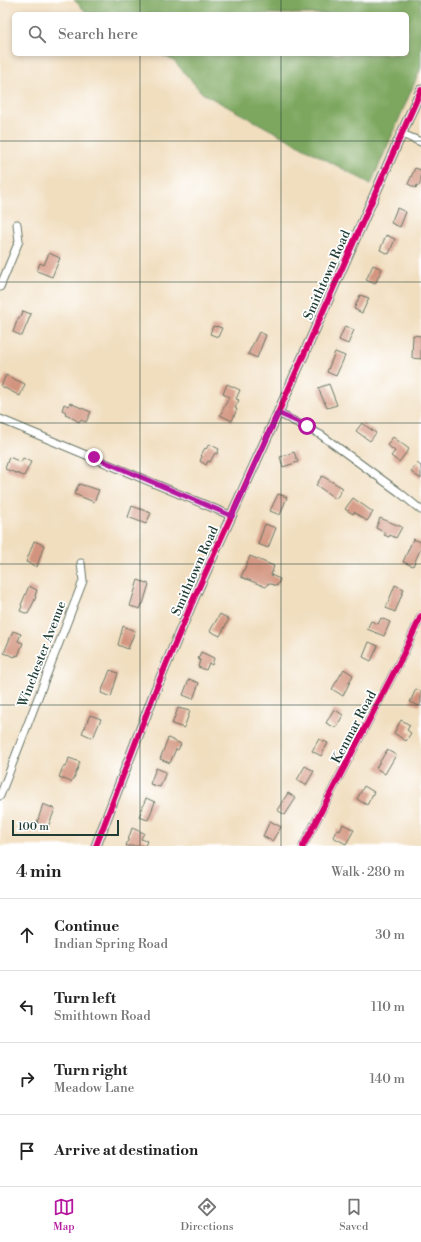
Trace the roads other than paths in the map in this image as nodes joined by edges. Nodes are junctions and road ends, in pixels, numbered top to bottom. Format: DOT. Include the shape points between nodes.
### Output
graph roads {
  1 [pos="421,90"];
  2 [pos="402,134"];
  3 [pos="421,142"];
  4 [pos="17,224"];
  5 [pos="0,287"];
  6 [pos="278,413"];
  7 [pos="0,419"];
  8 [pos="421,510"];
  9 [pos="232,516"];
  10 [pos="81,563"];
  11 [pos="421,616"];
  12 [pos="0,796"];
  13 [pos="96,846"];
  14 [pos="303,846"];
  1 -- 2 [label="street, Smithtown Road"];
  2 -- 3 [label="street"];
  2 -- 6 [label="street, Smithtown Road"];
  4 -- 5 [label="street" via="19,241"];
  6 -- 8 [label="street" via="321,435"];
  6 -- 9 [label="street, Smithtown Road"];
  7 -- 9 [label="street"];
  9 -- 13 [label="street, Smithtown Road" via="159,682"];
  10 -- 12 [label="street, Winchester Avenue" via="83,581"];
  11 -- 14 [label="street, Kenmar Road" via="399,664"];
}
